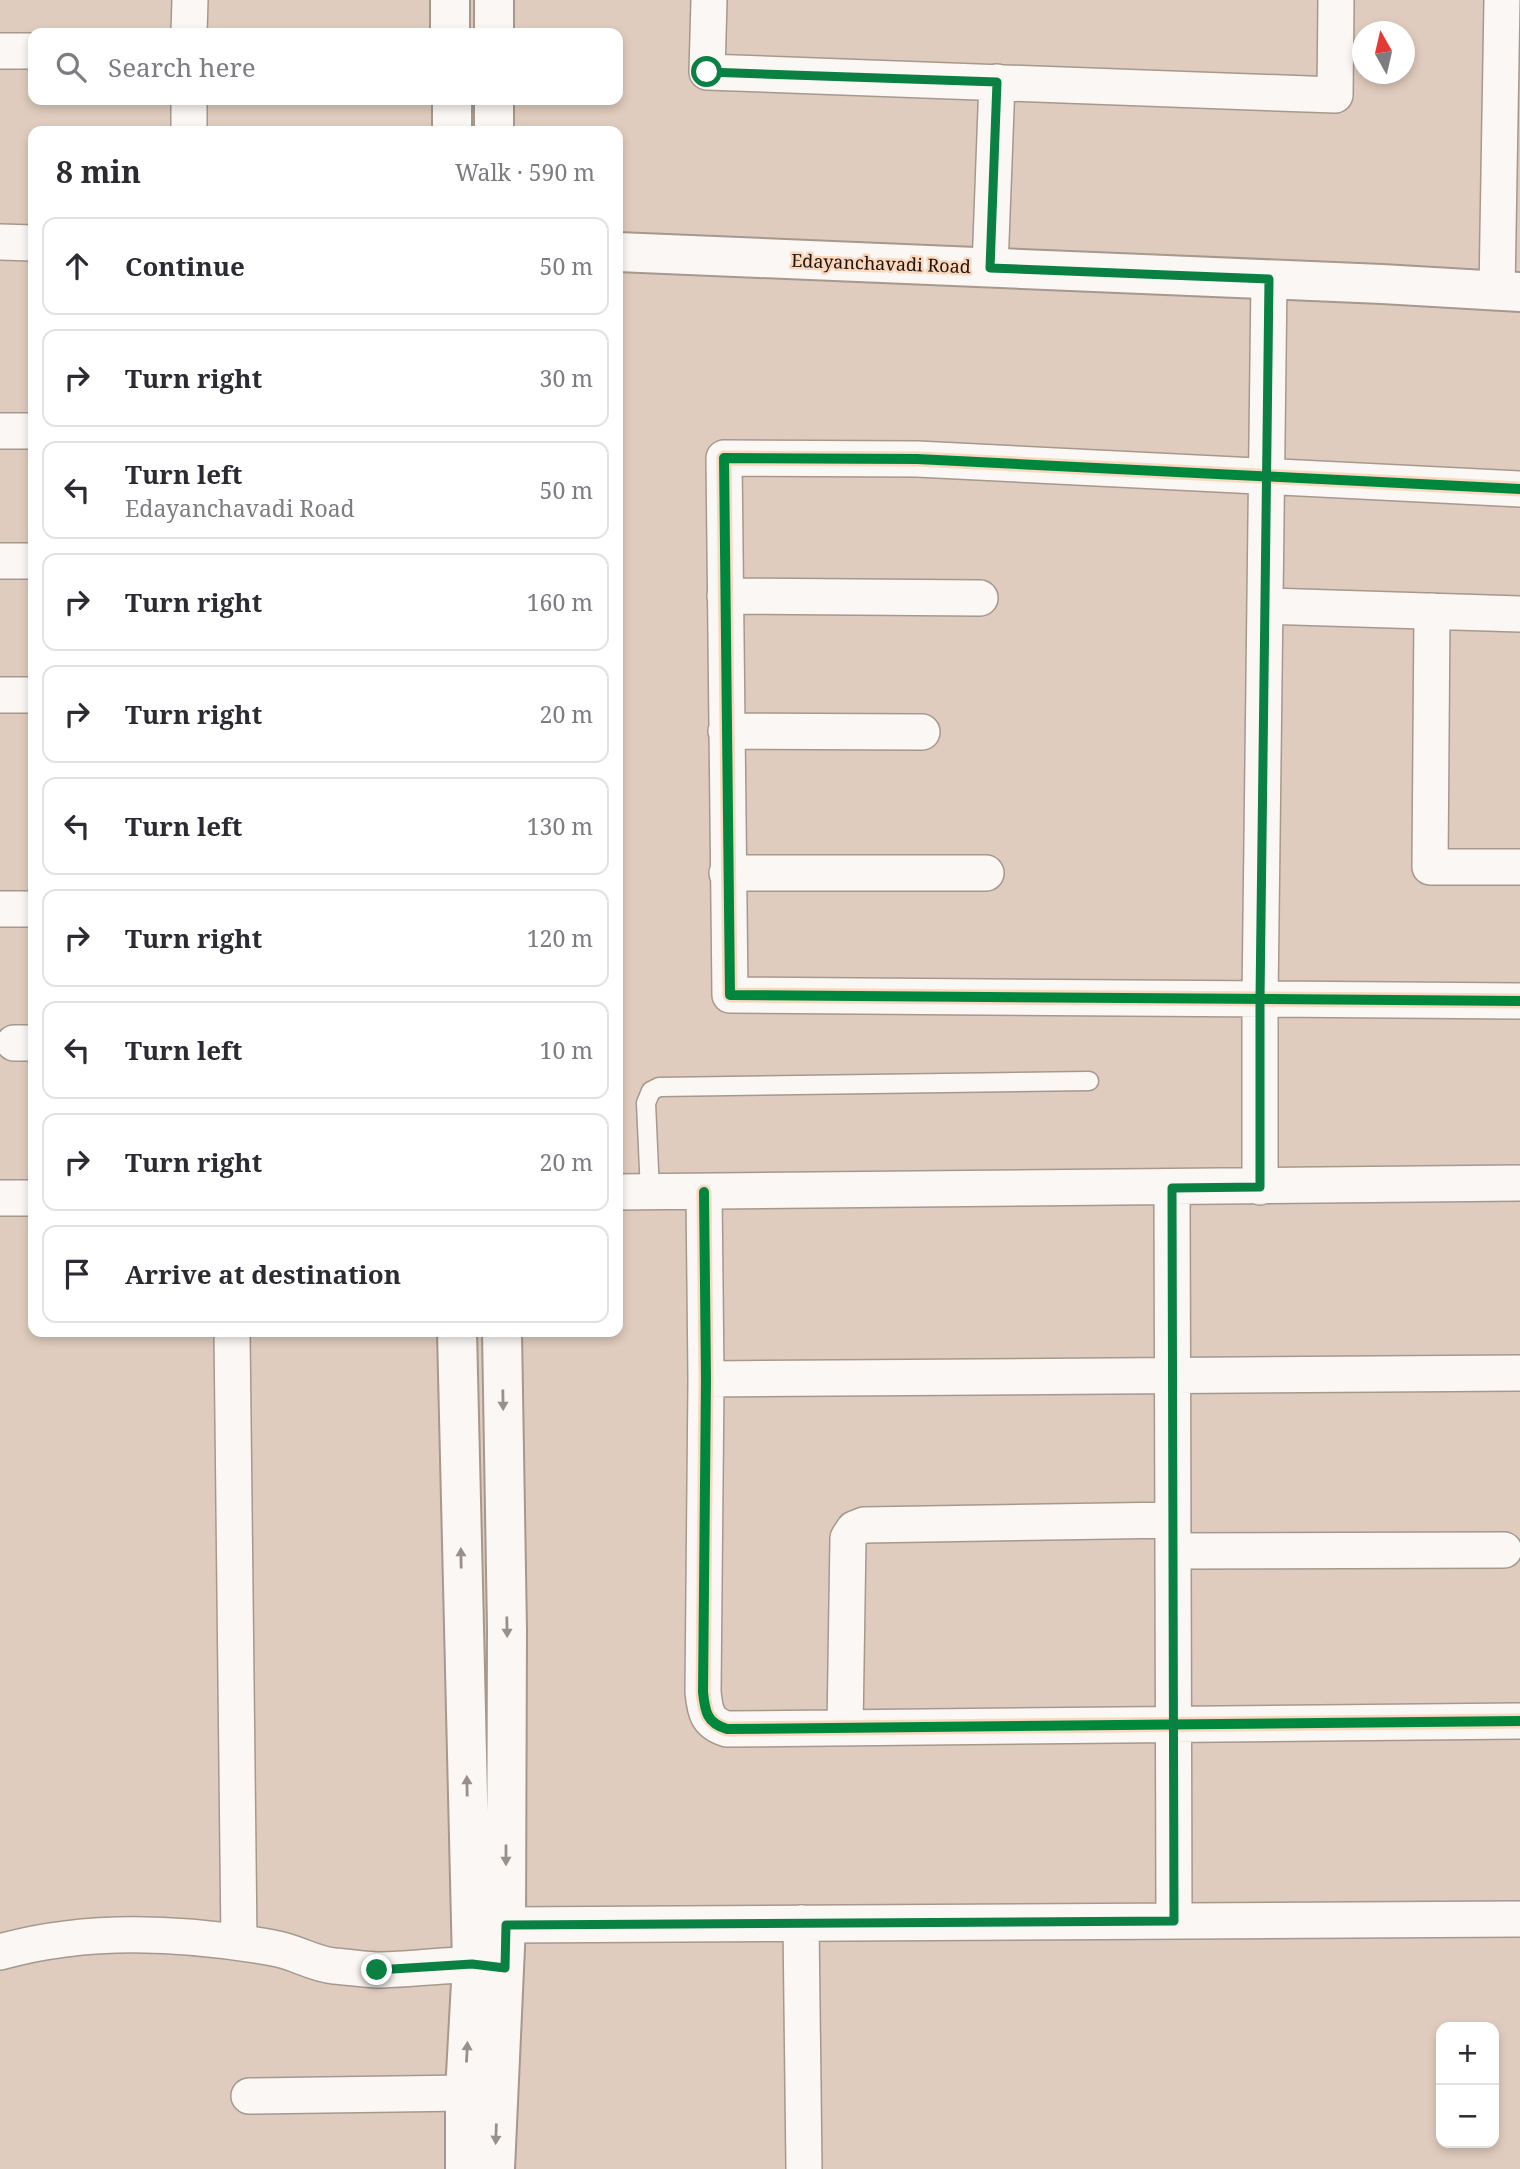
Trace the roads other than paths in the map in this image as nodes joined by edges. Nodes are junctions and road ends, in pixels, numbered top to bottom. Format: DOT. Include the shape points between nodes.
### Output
graph roads {
  1 [pos="190,0"];
  2 [pos="450,0"];
  3 [pos="494,0"];
  4 [pos="709,0"];
  5 [pos="1336,0"];
  6 [pos="1502,0"];
  7 [pos="190,28"];
  8 [pos="450,28"];
  9 [pos="494,28"];
  10 [pos="0,51"];
  11 [pos="28,51"];
  12 [pos="997,82"];
  13 [pos="1510,102"];
  14 [pos="189,105"];
  15 [pos="452,105"];
  16 [pos="494,105"];
  17 [pos="189,126"];
  18 [pos="452,126"];
  19 [pos="494,126"];
  20 [pos="0,243"];
  21 [pos="28,243"];
  22 [pos="623,252"];
  23 [pos="990,268"];
  24 [pos="1269,279"];
  25 [pos="1508,291"];
  26 [pos="0,431"];
  27 [pos="28,431"];
  28 [pos="1267,476"];
  29 [pos="1520,489"];
  30 [pos="0,561"];
  31 [pos="28,561"];
  32 [pos="725,596"];
  33 [pos="980,598"];
  34 [pos="1266,607"];
  35 [pos="1432,611"];
  36 [pos="1520,614"];
  37 [pos="0,695"];
  38 [pos="28,695"];
  39 [pos="726,731"];
  40 [pos="922,732"];
  41 [pos="1520,867"];
  42 [pos="727,873"];
  43 [pos="986,873"];
  44 [pos="0,909"];
  45 [pos="28,909"];
  46 [pos="1260,999"];
  47 [pos="1520,1001"];
  48 [pos="1089,1081"];
  49 [pos="1520,1183"];
  50 [pos="1260,1187"];
  51 [pos="1172,1188"];
  52 [pos="634,1192"];
  53 [pos="704,1192"];
  54 [pos="0,1198"];
  55 [pos="28,1198"];
  56 [pos="232,1337"];
  57 [pos="457,1337"];
  58 [pos="502,1337"];
  59 [pos="1520,1373"];
  60 [pos="1173,1376"];
  61 [pos="706,1379"];
  62 [pos="1173,1535"];
  63 [pos="1504,1550"];
  64 [pos="1520,1721"];
  65 [pos="1173,1726"];
  66 [pos="845,1728"];
  67 [pos="1520,1919"];
  68 [pos="1174,1921"];
  69 [pos="801,1923"];
  70 [pos="506,1925"];
  71 [pos="239,1942"];
  72 [pos="0,1952"];
  73 [pos="488,1966"];
  74 [pos="465,2093"];
  75 [pos="249,2096"];
  76 [pos="465,2169"];
  77 [pos="495,2169"];
  78 [pos="804,2169"];
  1 -- 7 [label="street"];
  2 -- 8 [label="street"];
  3 -- 9 [label="street"];
  4 -- 12 [label="street" via="707,72"];
  5 -- 12 [label="street" via="1335,95"];
  6 -- 13 [label="street"];
  10 -- 11 [label="street"];
  12 -- 23 [label="street"];
  13 -- 25 [label="street"];
  14 -- 17 [label="street"];
  15 -- 18 [label="street"];
  16 -- 19 [label="street"];
  20 -- 21 [label="street"];
  22 -- 23 [label="street, Edayanchavadi Road"];
  23 -- 24 [label="street, Edayanchavadi Road"];
  24 -- 25 [label="street, Edayanchavadi Road"];
  24 -- 28 [label="street"];
  26 -- 27 [label="street"];
  28 -- 29 [label="street"];
  28 -- 32 [label="street" via="917,459 724,458"];
  28 -- 34 [label="street"];
  30 -- 31 [label="street"];
  32 -- 33 [label="street"];
  32 -- 39 [label="street"];
  34 -- 35 [label="street"];
  34 -- 46 [label="street"];
  35 -- 36 [label="street"];
  35 -- 41 [label="street" via="1430,867"];
  37 -- 38 [label="street"];
  39 -- 40 [label="street"];
  39 -- 42 [label="street"];
  42 -- 43 [label="street"];
  42 -- 46 [label="street" via="730,995"];
  44 -- 45 [label="street"];
  46 -- 47 [label="street"];
  46 -- 50 [label="street"];
  48 -- 52 [label="lane" via="659,1087 651,1091 646,1103"];
  49 -- 50 [label="street"];
  50 -- 51 [label="street"];
  51 -- 53 [label="street"];
  51 -- 60 [label="street"];
  52 -- 53 [label="street"];
  53 -- 61 [label="street"];
  54 -- 55 [label="street"];
  56 -- 71 [label="street"];
  73 -- 57 [label="street, one-way"];
  58 -- 70 [label="street, one-way"];
  59 -- 60 [label="street"];
  60 -- 61 [label="street"];
  60 -- 62 [label="street"];
  61 -- 66 [label="street" via="703,1692 707,1716 727,1729"];
  62 -- 63 [label="street"];
  62 -- 65 [label="street"];
  62 -- 66 [label="street" via="864,1525 854,1529 848,1538"];
  64 -- 65 [label="street"];
  65 -- 66 [label="street"];
  65 -- 68 [label="street"];
  67 -- 68 [label="street"];
  68 -- 69 [label="street"];
  69 -- 70 [label="street"];
  69 -- 78 [label="street"];
  70 -- 73 [label="street"];
  71 -- 72 [label="street" via="108,1935"];
  71 -- 73 [label="street" via="277,1948 327,1965 365,1969"];
  74 -- 73 [label="street, one-way"];
  73 -- 77 [label="street, one-way" via="497,2093"];
  74 -- 75 [label="street"];
  74 -- 76 [label="street"];
}
